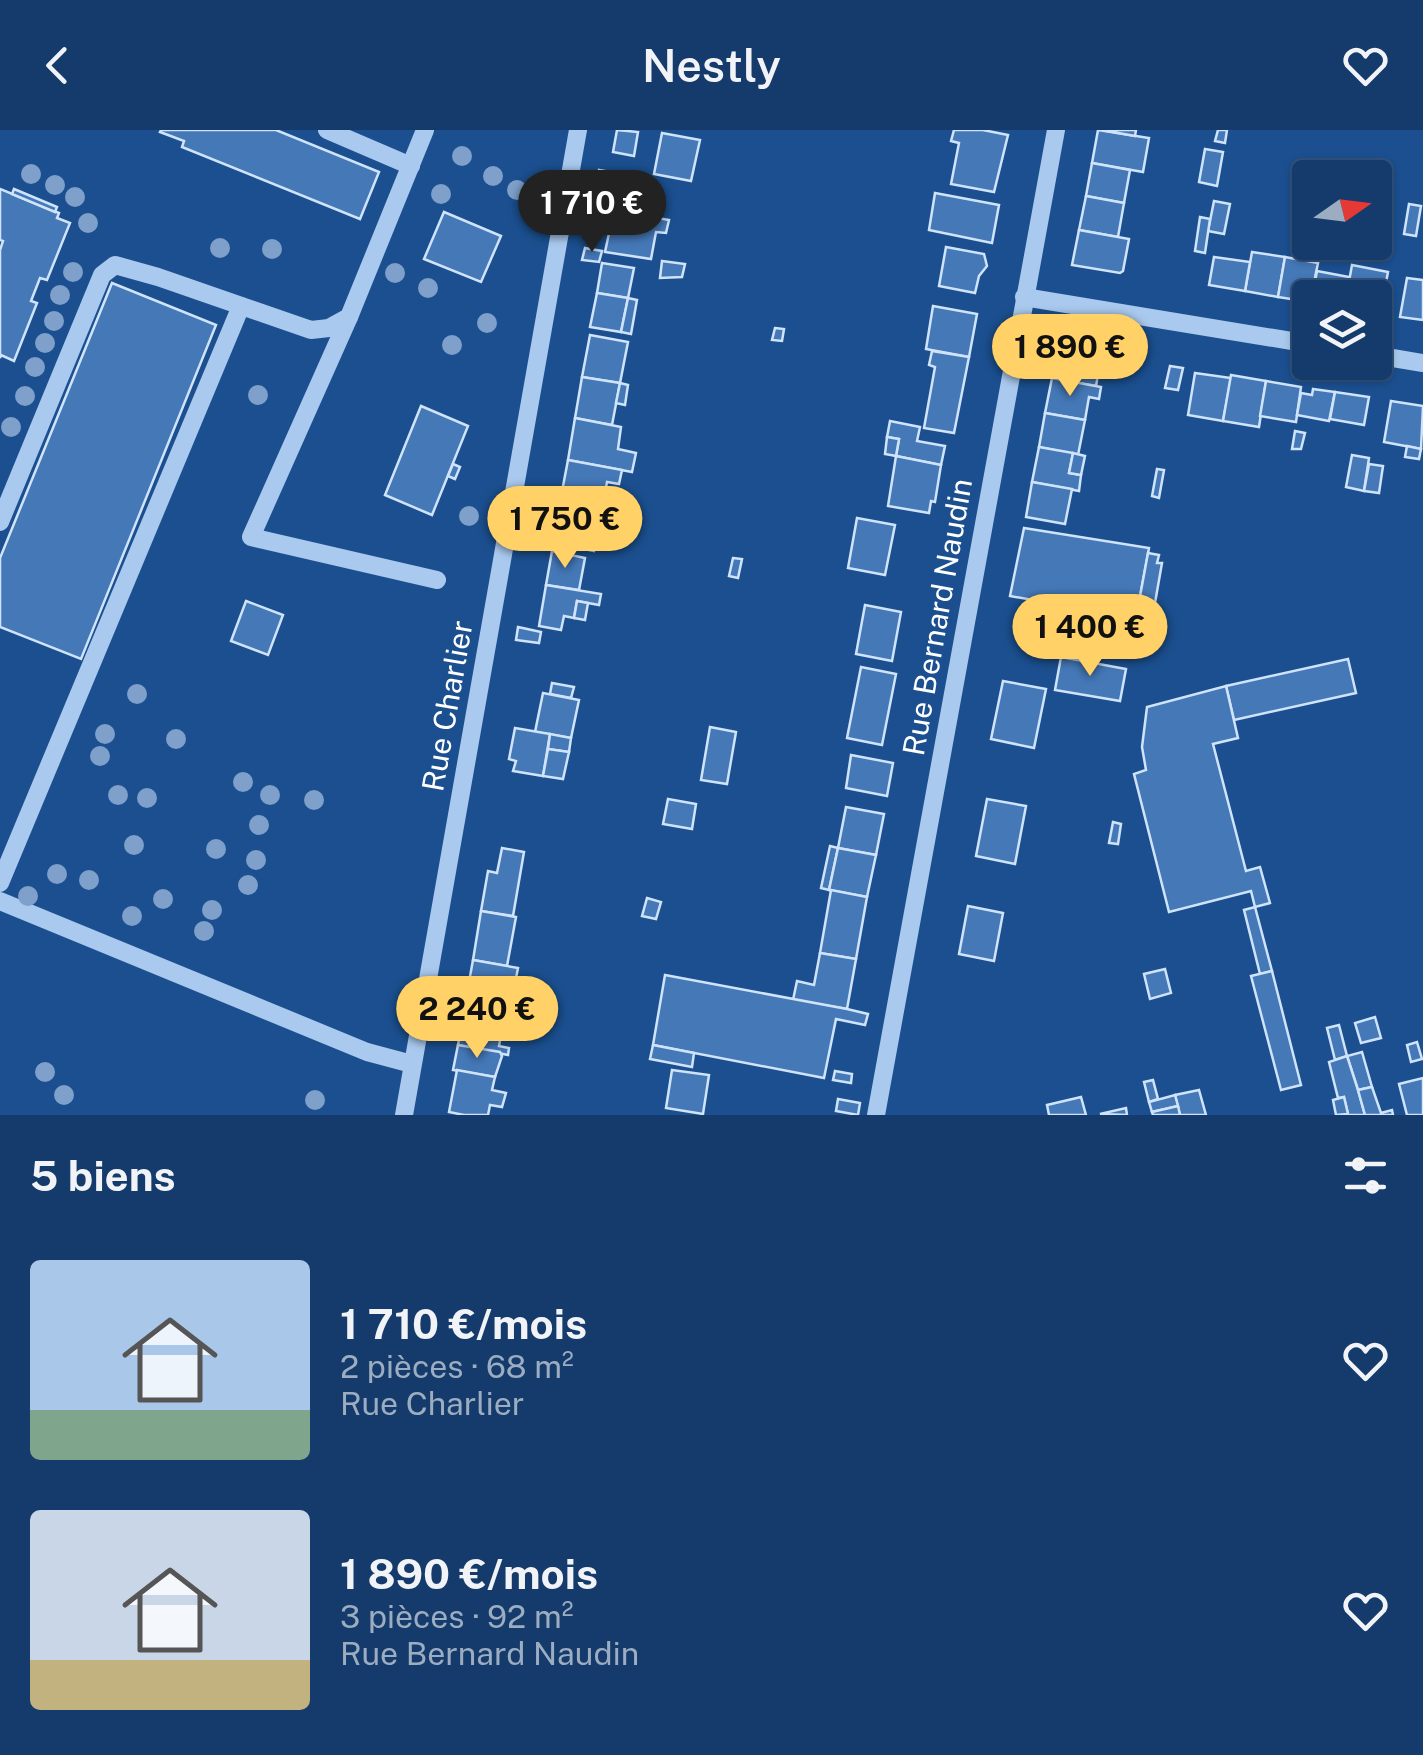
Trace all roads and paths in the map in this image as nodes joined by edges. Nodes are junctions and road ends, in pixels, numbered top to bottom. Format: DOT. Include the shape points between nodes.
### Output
graph roads {
  1 [pos="327,130"];
  2 [pos="425,130"];
  3 [pos="578,130"];
  4 [pos="1056,130"];
  5 [pos="411,166"];
  6 [pos="1024,297"];
  7 [pos="240,306"];
  8 [pos="349,317"];
  9 [pos="1292,341"];
  10 [pos="1392,358"];
  11 [pos="1423,363"];
  12 [pos="0,522"];
  13 [pos="437,580"];
  14 [pos="0,883"];
  15 [pos="0,901"];
  16 [pos="412,1064"];
  17 [pos="404,1115"];
  18 [pos="876,1115"];
  1 -- 5 [label="street"];
  2 -- 5 [label="street"];
  3 -- 16 [label="street, Rue Charlier"];
  4 -- 6 [label="street, Rue Bernard Naudin"];
  5 -- 8 [label="street"];
  6 -- 9 [label="street"];
  6 -- 18 [label="street, Rue Bernard Naudin"];
  7 -- 8 [label="street" via="312,330"];
  7 -- 12 [label="street" via="115,265 102,275"];
  7 -- 14 [label="street"];
  8 -- 13 [label="street" via="251,537"];
  10 -- 11 [label="street"];
  15 -- 16 [label="street" via="367,1052"];
  16 -- 17 [label="street, Rue Charlier"];
}
